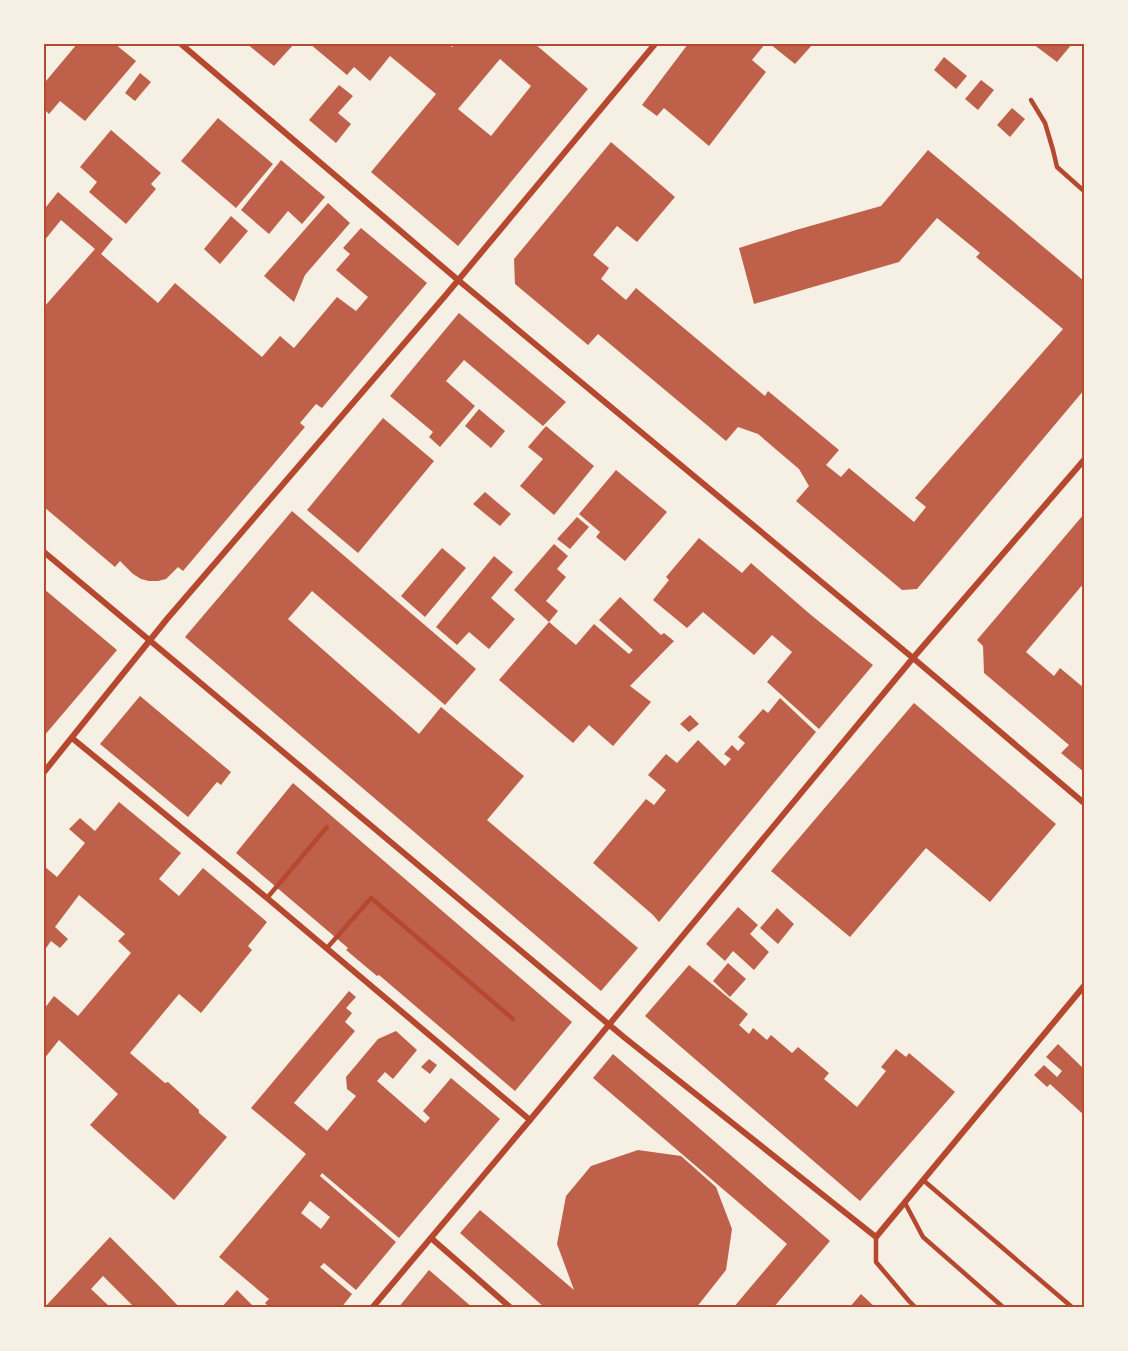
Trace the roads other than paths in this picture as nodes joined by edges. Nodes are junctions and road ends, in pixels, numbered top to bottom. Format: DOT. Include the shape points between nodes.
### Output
graph roads {
  1 [pos="181,44"];
  2 [pos="655,44"];
  3 [pos="1031,100"];
  4 [pos="1084,190"];
  5 [pos="458,280"];
  6 [pos="1084,460"];
  7 [pos="44,552"];
  8 [pos="150,642"];
  9 [pos="913,658"];
  10 [pos="72,738"];
  11 [pos="44,772"];
  12 [pos="1084,803"];
  13 [pos="327,827"];
  14 [pos="267,898"];
  15 [pos="327,948"];
  16 [pos="1084,986"];
  17 [pos="513,1019"];
  18 [pos="609,1024"];
  19 [pos="530,1120"];
  20 [pos="922,1180"];
  21 [pos="905,1203"];
  22 [pos="431,1238"];
  23 [pos="876,1238"];
  24 [pos="372,1308"];
  25 [pos="511,1308"];
  26 [pos="916,1308"];
  27 [pos="1004,1308"];
  28 [pos="1073,1308"];
  1 -- 5 [label="street"];
  2 -- 5 [label="street"];
  3 -- 4 [label="lane" via="1045,123 1056,167"];
  5 -- 8 [label="street"];
  5 -- 9 [label="street"];
  6 -- 9 [label="street"];
  7 -- 8 [label="street"];
  8 -- 10 [label="street"];
  8 -- 18 [label="street"];
  9 -- 12 [label="street"];
  9 -- 18 [label="street"];
  10 -- 11 [label="street"];
  10 -- 14 [label="street"];
  13 -- 14 [label="lane"];
  14 -- 15 [label="street"];
  15 -- 17 [label="lane" via="371,898"];
  15 -- 19 [label="street"];
  16 -- 20 [label="street"];
  18 -- 19 [label="street"];
  18 -- 23 [label="street"];
  19 -- 22 [label="street"];
  20 -- 21 [label="street"];
  20 -- 28 [label="lane"];
  21 -- 23 [label="street"];
  21 -- 27 [label="lane" via="923,1237"];
  22 -- 24 [label="street"];
  22 -- 25 [label="street"];
  23 -- 26 [label="lane" via="876,1262"];
}
